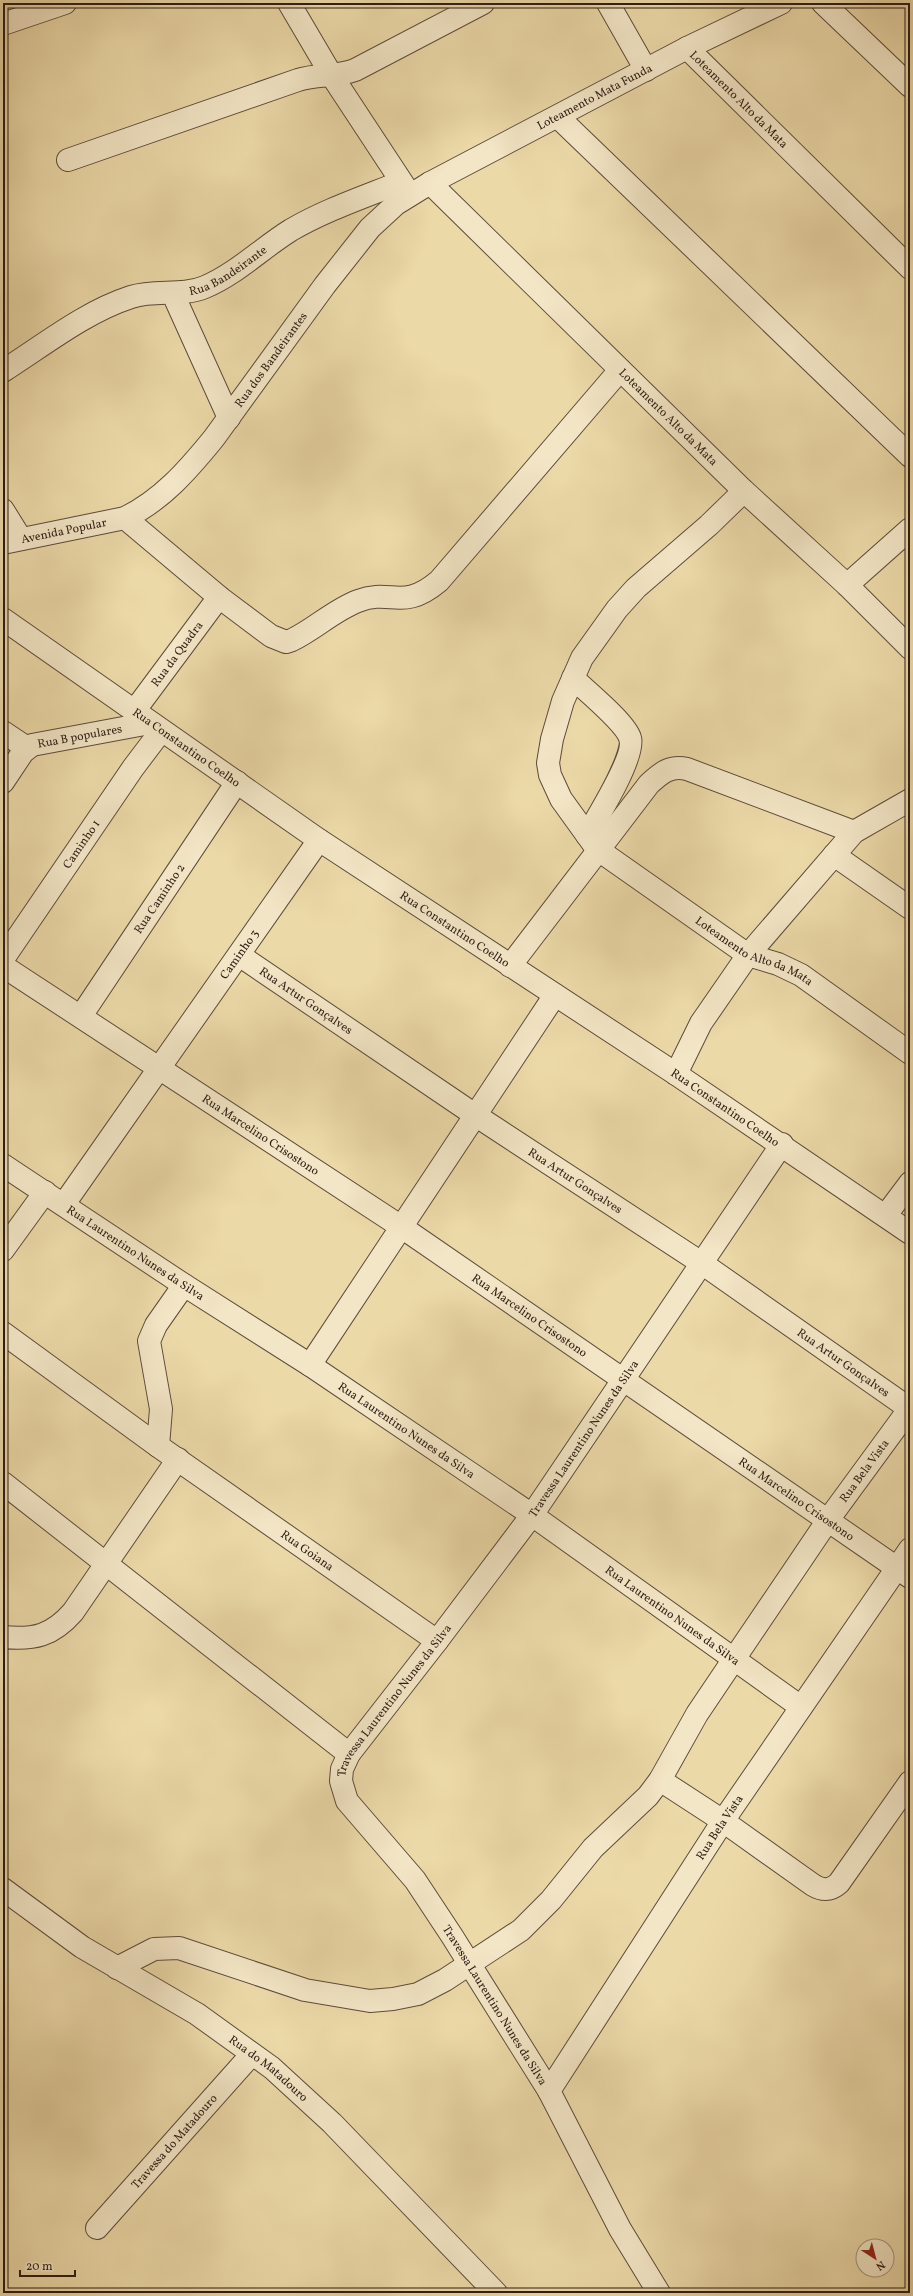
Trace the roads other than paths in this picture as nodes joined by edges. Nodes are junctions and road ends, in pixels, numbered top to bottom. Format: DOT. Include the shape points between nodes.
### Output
graph roads {
  1 [pos="65,3"];
  2 [pos="289,3"];
  3 [pos="484,3"];
  4 [pos="608,3"];
  5 [pos="782,3"];
  6 [pos="823,3"];
  7 [pos="3,24"];
  8 [pos="687,48"];
  9 [pos="646,70"];
  10 [pos="332,76"];
  11 [pos="910,86"];
  12 [pos="558,117"];
  13 [pos="68,160"];
  14 [pos="430,183"];
  15 [pos="405,188"];
  16 [pos="910,268"];
  17 [pos="173,294"];
  18 [pos="620,370"];
  19 [pos="3,371"];
  20 [pos="229,418"];
  21 [pos="910,456"];
  22 [pos="744,491"];
  23 [pos="3,510"];
  24 [pos="126,518"];
  25 [pos="910,529"];
  26 [pos="12,541"];
  27 [pos="847,585"];
  28 [pos="219,597"];
  29 [pos="3,619"];
  30 [pos="910,648"];
  31 [pos="573,678"];
  32 [pos="149,721"];
  33 [pos="3,732"];
  34 [pos="27,748"];
  35 [pos="3,782"];
  36 [pos="237,782"];
  37 [pos="910,800"];
  38 [pos="854,832"];
  39 [pos="319,840"];
  40 [pos="592,842"];
  41 [pos="834,855"];
  42 [pos="910,908"];
  43 [pos="239,955"];
  44 [pos="748,955"];
  45 [pos="3,959"];
  46 [pos="3,966"];
  47 [pos="510,966"];
  48 [pos="555,995"];
  49 [pos="81,1016"];
  50 [pos="910,1053"];
  51 [pos="159,1067"];
  52 [pos="676,1074"];
  53 [pos="475,1115"];
  54 [pos="782,1144"];
  55 [pos="3,1165"];
  56 [pos="910,1183"];
  57 [pos="45,1192"];
  58 [pos="64,1204"];
  59 [pos="886,1215"];
  60 [pos="400,1226"];
  61 [pos="910,1233"];
  62 [pos="3,1250"];
  63 [pos="703,1264"];
  64 [pos="184,1285"];
  65 [pos="3,1333"];
  66 [pos="310,1364"];
  67 [pos="625,1379"];
  68 [pos="910,1408"];
  69 [pos="158,1446"];
  70 [pos="178,1459"];
  71 [pos="3,1483"];
  72 [pos="532,1515"];
  73 [pos="828,1520"];
  74 [pos="910,1549"];
  75 [pos="106,1564"];
  76 [pos="904,1572"];
  77 [pos="3,1637"];
  78 [pos="437,1642"];
  79 [pos="734,1659"];
  80 [pos="801,1707"];
  81 [pos="349,1754"];
  82 [pos="660,1780"];
  83 [pos="910,1782"];
  84 [pos="723,1821"];
  85 [pos="3,1889"];
  86 [pos="470,1966"];
  87 [pos="117,1968"];
  88 [pos="252,2054"];
  89 [pos="549,2091"];
  90 [pos="97,2228"];
  91 [pos="496,2293"];
  92 [pos="659,2293"];
  1 -- 7 [label="street"];
  2 -- 10 [label="street"];
  3 -- 10 [label="street" via="355,70"];
  4 -- 9 [label="street"];
  5 -- 8 [label="street, Loteamento Mata Funda"];
  6 -- 11 [label="street"];
  8 -- 9 [label="street, Loteamento Mata Funda"];
  8 -- 16 [label="street, Loteamento Alto da Mata"];
  9 -- 12 [label="street, Loteamento Mata Funda"];
  10 -- 13 [label="street" via="312,76 298,80"];
  10 -- 15 [label="street"];
  12 -- 14 [label="street, Loteamento Mata Funda"];
  12 -- 21 [label="street"];
  14 -- 15 [label="street, Loteamento Mata Funda"];
  14 -- 18 [label="street, Loteamento Alto da Mata"];
  15 -- 17 [label="street, Rua Bandeirante" via="318,215 290,231 224,277 189,293"];
  15 -- 20 [label="street, Rua dos Bandeirantes" via="325,285"];
  17 -- 19 [label="street" via="146,293 116,302 97,311"];
  17 -- 20 [label="street, Rua Bandeirante"];
  18 -- 22 [label="street, Loteamento Alto da Mata"];
  18 -- 28 [label="street" via="439,581 427,591 404,599 361,600 286,642 271,636"];
  20 -- 24 [label="street, Rua dos Bandeirantes" via="177,481 154,501"];
  22 -- 27 [label="street, Loteamento Alto da Mata"];
  22 -- 31 [label="street, Loteamento Alto da Mata" via="636,588 617,609 582,658"];
  23 -- 26 [label="street"];
  24 -- 26 [label="street, Avenida Popular"];
  24 -- 28 [label="street"];
  25 -- 27 [label="street"];
  27 -- 30 [label="street, Loteamento Alto da Mata"];
  28 -- 32 [label="street, Rua da Quadra"];
  29 -- 32 [label="street, Rua Constantino Coelho"];
  31 -- 40 [label="street, Loteamento Alto da Mata" via="554,731 548,763 550,775 561,799"];
  31 -- 40 [label="street" via="626,730 631,743 626,762"];
  32 -- 34 [label="street, Rua B populares" via="45,741"];
  32 -- 36 [label="street, Rua Constantino Coelho"];
  32 -- 45 [label="street, Caminho 1" via="133,768"];
  33 -- 34 [label="street"];
  34 -- 35 [label="street, Rua B populares"];
  36 -- 39 [label="street, Rua Constantino Coelho"];
  36 -- 49 [label="street, Rua Caminho 2"];
  37 -- 38 [label="street"];
  38 -- 40 [label="street" via="679,767 664,771"];
  38 -- 41 [label="street"];
  39 -- 43 [label="street, Caminho 3"];
  39 -- 47 [label="street, Rua Constantino Coelho"];
  40 -- 44 [label="street, Loteamento Alto da Mata"];
  40 -- 47 [label="street"];
  41 -- 42 [label="street"];
  41 -- 44 [label="street"];
  43 -- 51 [label="street, Caminho 3"];
  43 -- 53 [label="street, Rua Artur Gonçalves"];
  44 -- 50 [label="street, Loteamento Alto da Mata" via="778,964 801,975"];
  44 -- 52 [label="street" via="701,1023"];
  46 -- 49 [label="street, Rua Marcelino Crisostono"];
  47 -- 48 [label="street, Rua Constantino Coelho"];
  48 -- 52 [label="street, Rua Constantino Coelho"];
  48 -- 53 [label="street"];
  49 -- 51 [label="street, Rua Marcelino Crisostono"];
  51 -- 58 [label="street, Caminho 3"];
  51 -- 60 [label="street, Rua Marcelino Crisostono"];
  52 -- 54 [label="street, Rua Constantino Coelho"];
  53 -- 60 [label="street"];
  53 -- 63 [label="street, Rua Artur Gonçalves"];
  54 -- 59 [label="street, Rua Constantino Coelho"];
  54 -- 63 [label="street, Travessa Laurentino Nunes da Silva"];
  55 -- 57 [label="street, Rua Laurentino Nunes da Silva"];
  56 -- 59 [label="street"];
  57 -- 58 [label="street, Rua Laurentino Nunes da Silva"];
  57 -- 62 [label="street"];
  58 -- 64 [label="street, Rua Laurentino Nunes da Silva"];
  59 -- 61 [label="street, Rua Constantino Coelho"];
  60 -- 66 [label="street"];
  60 -- 67 [label="street, Rua Marcelino Crisostono"];
  63 -- 67 [label="street, Travessa Laurentino Nunes da Silva"];
  63 -- 68 [label="street, Rua Artur Gonçalves"];
  64 -- 66 [label="street, Rua Laurentino Nunes da Silva"];
  64 -- 69 [label="street" via="156,1325 149,1341 161,1409"];
  65 -- 69 [label="street, Rua Goiana"];
  66 -- 72 [label="street, Rua Laurentino Nunes da Silva"];
  67 -- 72 [label="street, Travessa Laurentino Nunes da Silva"];
  67 -- 73 [label="street, Rua Marcelino Crisostono"];
  68 -- 73 [label="street, Rua Bela Vista"];
  69 -- 70 [label="street, Rua Goiana"];
  70 -- 75 [label="street"];
  70 -- 78 [label="street, Rua Goiana"];
  71 -- 75 [label="street"];
  72 -- 78 [label="street, Travessa Laurentino Nunes da Silva"];
  72 -- 79 [label="street, Rua Laurentino Nunes da Silva"];
  73 -- 76 [label="street, Rua Marcelino Crisostono"];
  73 -- 79 [label="street, Rua Bela Vista"];
  74 -- 76 [label="street, Rua Bela Vista"];
  75 -- 77 [label="street" via="73,1612 53,1631 28,1638"];
  75 -- 81 [label="street"];
  76 -- 80 [label="street, Rua Bela Vista"];
  78 -- 81 [label="street, Travessa Laurentino Nunes da Silva"];
  79 -- 80 [label="street, Rua Laurentino Nunes da Silva"];
  79 -- 82 [label="street, Rua Bela Vista" via="685,1733"];
  80 -- 84 [label="street, Rua Bela Vista"];
  81 -- 86 [label="street, Travessa Laurentino Nunes da Silva" via="342,1769 341,1781 347,1801 415,1880"];
  82 -- 84 [label="street"];
  82 -- 86 [label="street, Rua Bela Vista" via="636,1809 593,1848 551,1900 521,1930"];
  83 -- 84 [label="street" via="839,1884 830,1890 813,1886"];
  84 -- 89 [label="street, Rua Bela Vista"];
  85 -- 87 [label="street, Rua do Matadouro" via="50,1925"];
  86 -- 87 [label="street, Rua Bela Vista" via="418,1994 370,2001 286,1985 179,1948 154,1950"];
  86 -- 89 [label="street, Travessa Laurentino Nunes da Silva"];
  87 -- 88 [label="street, Rua do Matadouro" via="197,2014"];
  88 -- 90 [label="street, Travessa do Matadouro"];
  88 -- 91 [label="street, Rua do Matadouro" via="294,2086 321,2112"];
  89 -- 92 [label="street, Travessa Laurentino Nunes da Silva" via="620,2229"];
}
